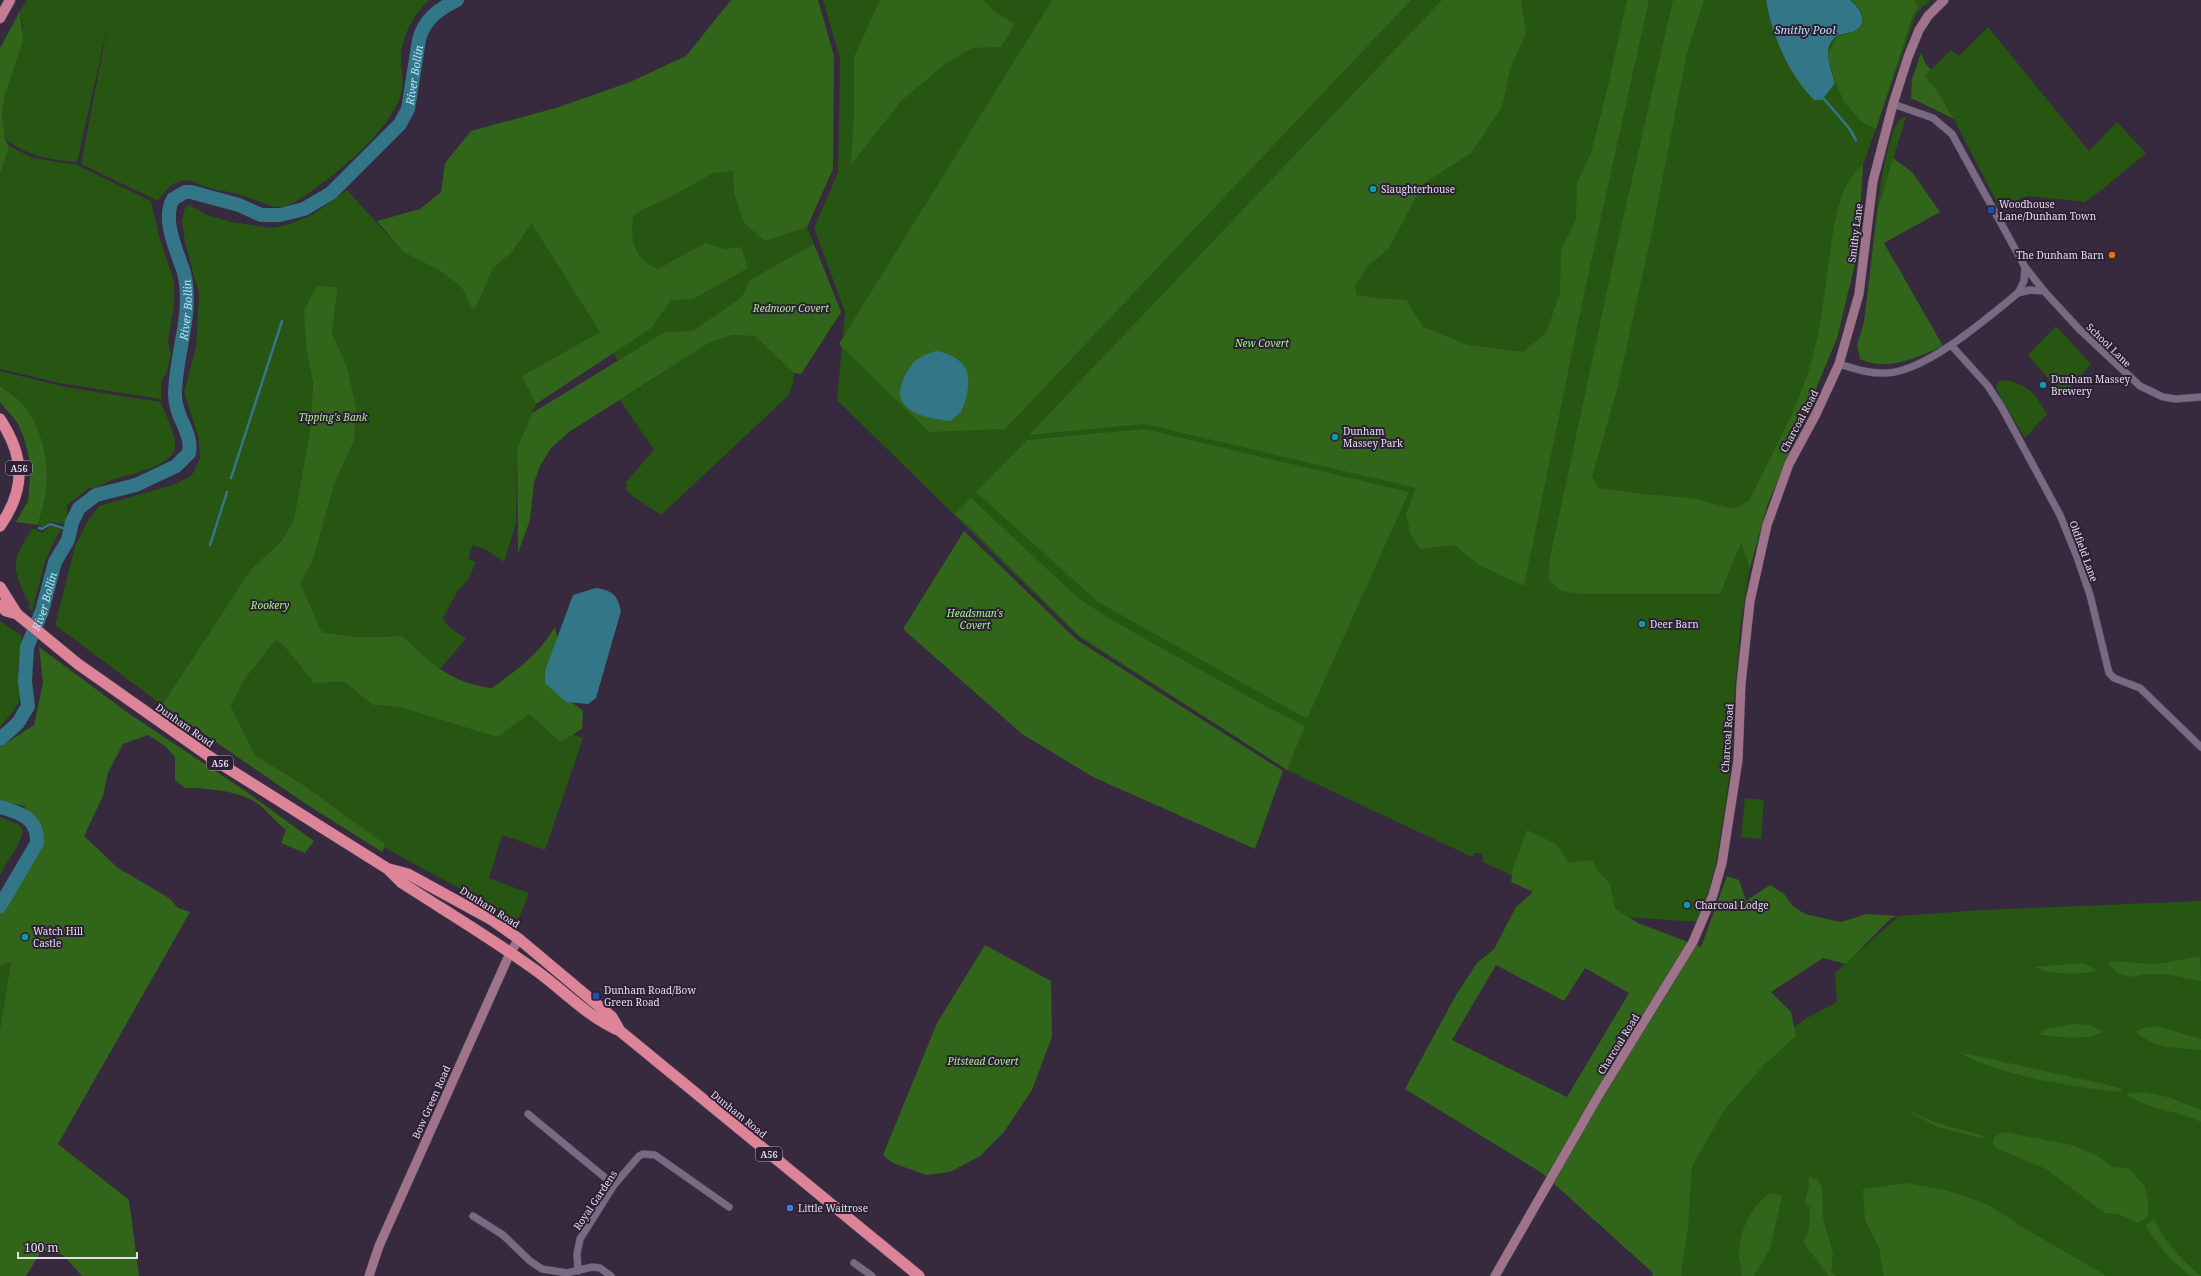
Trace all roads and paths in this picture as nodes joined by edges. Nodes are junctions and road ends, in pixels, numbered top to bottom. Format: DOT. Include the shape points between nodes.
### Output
graph roads {
  1 [pos="10,0"];
  2 [pos="1944,0"];
  3 [pos="0,18"];
  4 [pos="1893,104"];
  5 [pos="2025,267"];
  6 [pos="2044,291"];
  7 [pos="2018,293"];
  8 [pos="1951,345"];
  9 [pos="1839,364"];
  10 [pos="2201,397"];
  11 [pos="0,419"];
  12 [pos="3,523"];
  13 [pos="0,531"];
  14 [pos="0,587"];
  15 [pos="0,606"];
  16 [pos="19,616"];
  17 [pos="2201,747"];
  18 [pos="388,869"];
  19 [pos="519,939"];
  20 [pos="510,953"];
  21 [pos="620,1031"];
  22 [pos="528,1114"];
  23 [pos="614,1186"];
  24 [pos="729,1207"];
  25 [pos="473,1216"];
  26 [pos="854,1263"];
  27 [pos="578,1271"];
  28 [pos="369,1276"];
  29 [pos="611,1276"];
  30 [pos="872,1276"];
  31 [pos="919,1276"];
  32 [pos="1495,1276"];
  1 -- 3 [label="main road"];
  2 -- 4 [label="main road, Smithy Lane" via="1928,16 1919,30"];
  4 -- 5 [label="street, School Lane" via="1933,118 1952,134"];
  4 -- 9 [label="main road, Smithy Lane" via="1873,180 1858,294"];
  5 -- 6 [label="street, School Lane"];
  5 -- 7 [label="street" via="2024,281"];
  6 -- 7 [label="street" via="2030,290"];
  6 -- 10 [label="street, School Lane" via="2079,329 2140,386 2176,399"];
  7 -- 8 [label="street"];
  8 -- 9 [label="street" via="1909,368 1889,373 1869,372"];
  8 -- 17 [label="street, Oldfield Lane" via="1988,386 2001,406 2060,515 2078,557 2090,595 2109,673 2114,678 2140,688"];
  9 -- 32 [label="main road, Charcoal Road" via="1778,492 1758,563 1744,645 1734,792 1722,863 1709,907 1693,942 1597,1098"];
  11 -- 12 [label="highway, A56" via="12,437 20,470 17,491"];
  12 -- 13 [label="highway, A56"];
  14 -- 16 [label="highway, Dunham Road / A56"];
  15 -- 16 [label="highway, Dunham Road / A56"];
  16 -- 18 [label="highway, Dunham Road / A56" via="50,642 214,759"];
  18 -- 19 [label="highway, Dunham Road / A56" via="408,874 440,890"];
  18 -- 20 [label="highway, Dunham Road / A56" via="402,883"];
  19 -- 20 [label="main road, Bow Green Road"];
  19 -- 21 [label="highway, Dunham Road / A56" via="612,1018"];
  20 -- 21 [label="highway, Dunham Road / A56" via="605,1025"];
  20 -- 28 [label="main road, Bow Green Road" via="379,1246"];
  21 -- 31 [label="highway, Dunham Road / A56"];
  22 -- 23 [label="street"];
  23 -- 24 [label="street, Royal Gardens" via="639,1156 650,1154"];
  23 -- 27 [label="street, Royal Gardens" via="580,1239 577,1254"];
  25 -- 27 [label="street" via="503,1235 542,1269 562,1273"];
  26 -- 30 [label="street"];
  27 -- 29 [label="street" via="592,1267 600,1268"];
}
